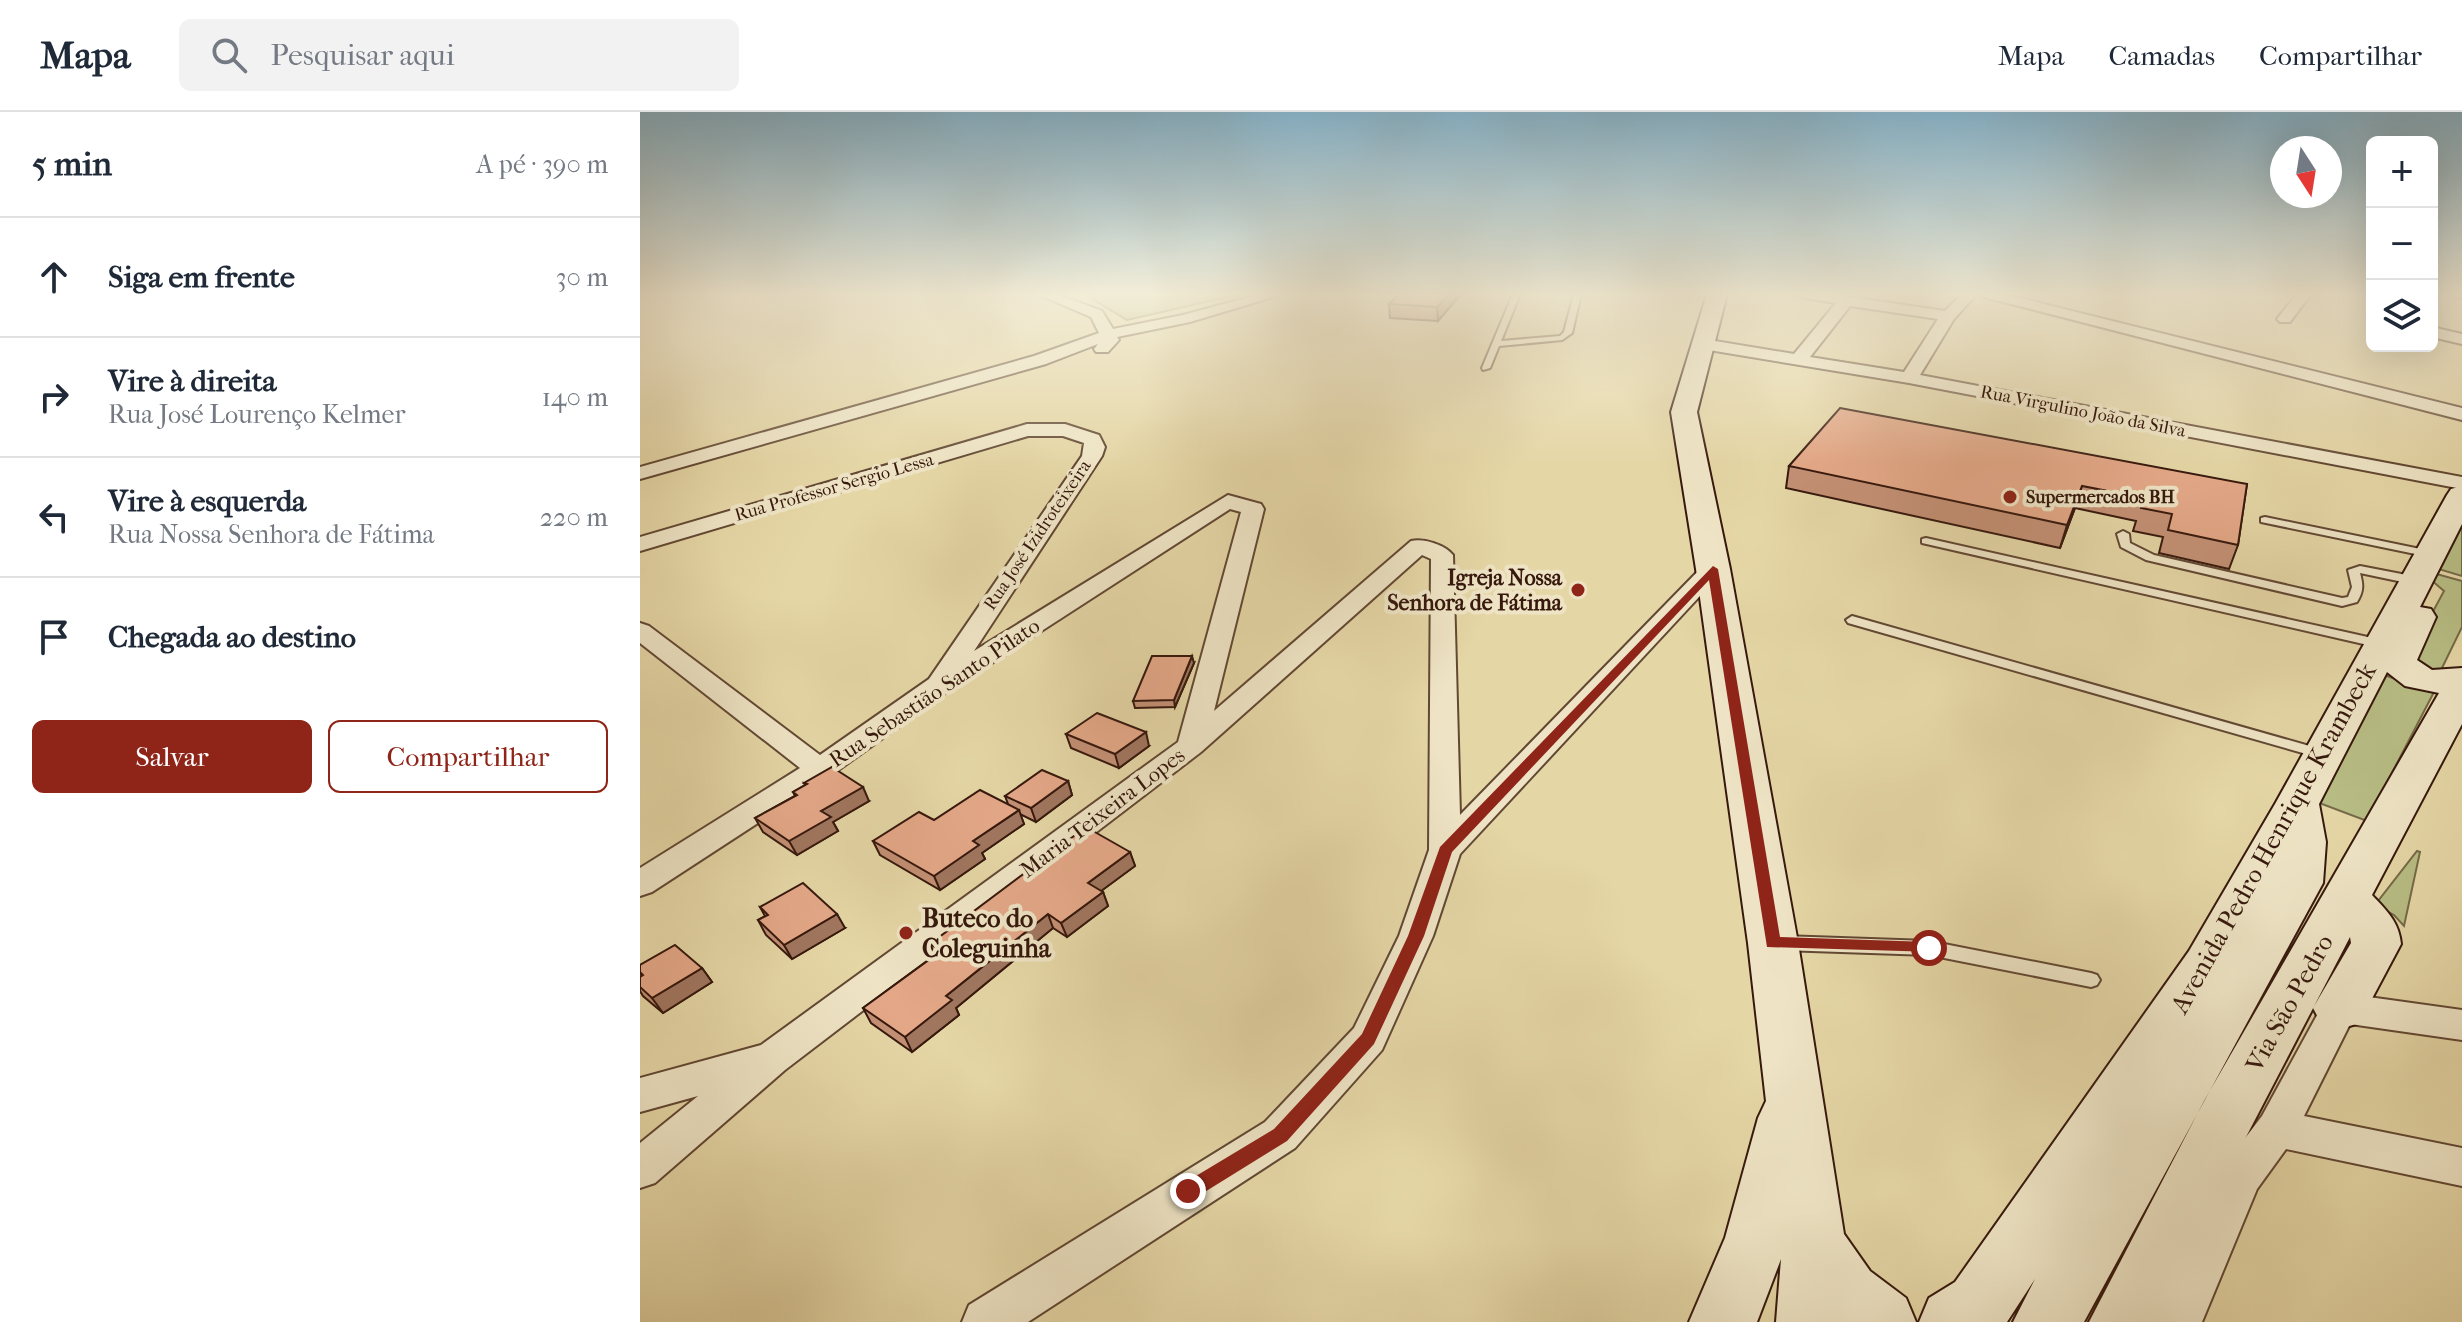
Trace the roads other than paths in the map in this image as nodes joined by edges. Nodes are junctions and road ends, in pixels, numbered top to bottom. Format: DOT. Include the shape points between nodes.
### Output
graph roads {
  1 [pos="1066,350"];
  2 [pos="1099,350"];
  3 [pos="1106,350"];
  4 [pos="1493,350"];
  5 [pos="1701,350"];
  6 [pos="1744,350"];
  7 [pos="1806,350"];
  8 [pos="1926,350"];
  9 [pos="2212,350"];
  10 [pos="1095,354"];
  11 [pos="1799,359"];
  12 [pos="1486,368"];
  13 [pos="1909,378"];
  14 [pos="974,384"];
  15 [pos="2462,414"];
  16 [pos="1027,430"];
  17 [pos="640,473"];
  18 [pos="2462,483"];
  19 [pos="640,486"];
  20 [pos="2462,495"];
  21 [pos="2265,520"];
  22 [pos="2123,534"];
  23 [pos="1926,541"];
  24 [pos="640,544"];
  25 [pos="2424,568"];
  26 [pos="1713,569"];
  27 [pos="1852,620"];
  28 [pos="640,631"];
  29 [pos="2382,644"];
  30 [pos="2462,679"];
  31 [pos="937,686"];
  32 [pos="2462,687"];
  33 [pos="1191,746"];
  34 [pos="2322,754"];
  35 [pos="820,769"];
  36 [pos="2297,804"];
  37 [pos="1445,850"];
  38 [pos="640,884"];
  39 [pos="2347,898"];
  40 [pos="1773,943"];
  41 [pos="2091,980"];
  42 [pos="2340,1008"];
  43 [pos="2462,1025"];
  44 [pos="771,1059"];
  45 [pos="640,1095"];
  46 [pos="1792,1099"];
  47 [pos="2277,1129"];
  48 [pos="2462,1167"];
  49 [pos="640,1169"];
  50 [pos="1814,1245"];
  51 [pos="994,1318"];
  52 [pos="1723,1322"];
  53 [pos="1810,1322"];
  54 [pos="1882,1322"];
  55 [pos="1953,1322"];
  56 [pos="2047,1322"];
  57 [pos="2123,1322"];
  58 [pos="2178,1322"];
  1 -- 14 [label="street"];
  2 -- 10 [label="street"];
  3 -- 10 [label="street"];
  4 -- 12 [label="lane"];
  5 -- 26 [label="main road" via="1684,412"];
  6 -- 11 [label="street, Rua Virgulino João da Silva"];
  7 -- 11 [label="street"];
  8 -- 13 [label="street"];
  9 -- 15 [label="street"];
  10 -- 14 [label="street"];
  11 -- 13 [label="street, Rua Virgulino João da Silva"];
  13 -- 18 [label="street, Rua Virgulino João da Silva"];
  14 -- 17 [label="street"];
  14 -- 19 [label="street"];
  16 -- 24 [label="street, Rua Professor Sergio Lessa"];
  16 -- 31 [label="street, Rua José Izidroteixeira" via="1065,430 1092,439 1095,447"];
  20 -- 25 [label="main road, Avenida Pedro Henrique Krambeck"];
  21 -- 25 [label="lane"];
  22 -- 25 [label="lane" via="2125,545 2150,558 2342,602 2353,599 2358,587 2354,570"];
  23 -- 29 [label="lane"];
  25 -- 29 [label="main road, Avenida Pedro Henrique Krambeck"];
  25 -- 30 [label="main road" via="2427,594 2398,662 2414,676 2434,682"];
  26 -- 37 [label="street"];
  26 -- 40 [label="main road"];
  27 -- 34 [label="lane"];
  28 -- 35 [label="street"];
  29 -- 34 [label="main road, Avenida Pedro Henrique Krambeck"];
  31 -- 33 [label="street, Rua Sebastião Santo Pilato" via="1228,501 1253,509"];
  31 -- 35 [label="street, Rua Sebastião Santo Pilato"];
  32 -- 39 [label="main road, Via São Pedro"];
  33 -- 37 [label="street, Maria Teixeira Lopes" via="1419,546 1442,555"];
  33 -- 44 [label="street, Maria Teixeira Lopes"];
  34 -- 36 [label="main road, Avenida Pedro Henrique Krambeck"];
  35 -- 38 [label="street, Rua Sebastião Santo Pilato"];
  36 -- 55 [label="main road, Avenida Pedro Henrique Krambeck" via="2207,965 1979,1306"];
  36 -- 56 [label="main road" via="2303,842 2299,883"];
  37 -- 51 [label="street" via="1416,936 1368,1039 1280,1135"];
  39 -- 42 [label="main road" via="2375,930 2376,944"];
  39 -- 57 [label="main road, Via São Pedro" via="2225,1119"];
  40 -- 41 [label="lane" via="1929,948"];
  40 -- 46 [label="main road"];
  42 -- 43 [label="street"];
  42 -- 47 [label="street"];
  44 -- 45 [label="street"];
  44 -- 49 [label="street, Maria Teixeira Lopes"];
  46 -- 50 [label="main road"];
  46 -- 52 [label="main road" via="1757,1238"];
  47 -- 48 [label="street"];
  47 -- 58 [label="street" via="2241,1177"];
  50 -- 53 [label="main road"];
  50 -- 54 [label="main road" via="1847,1294"];
}
